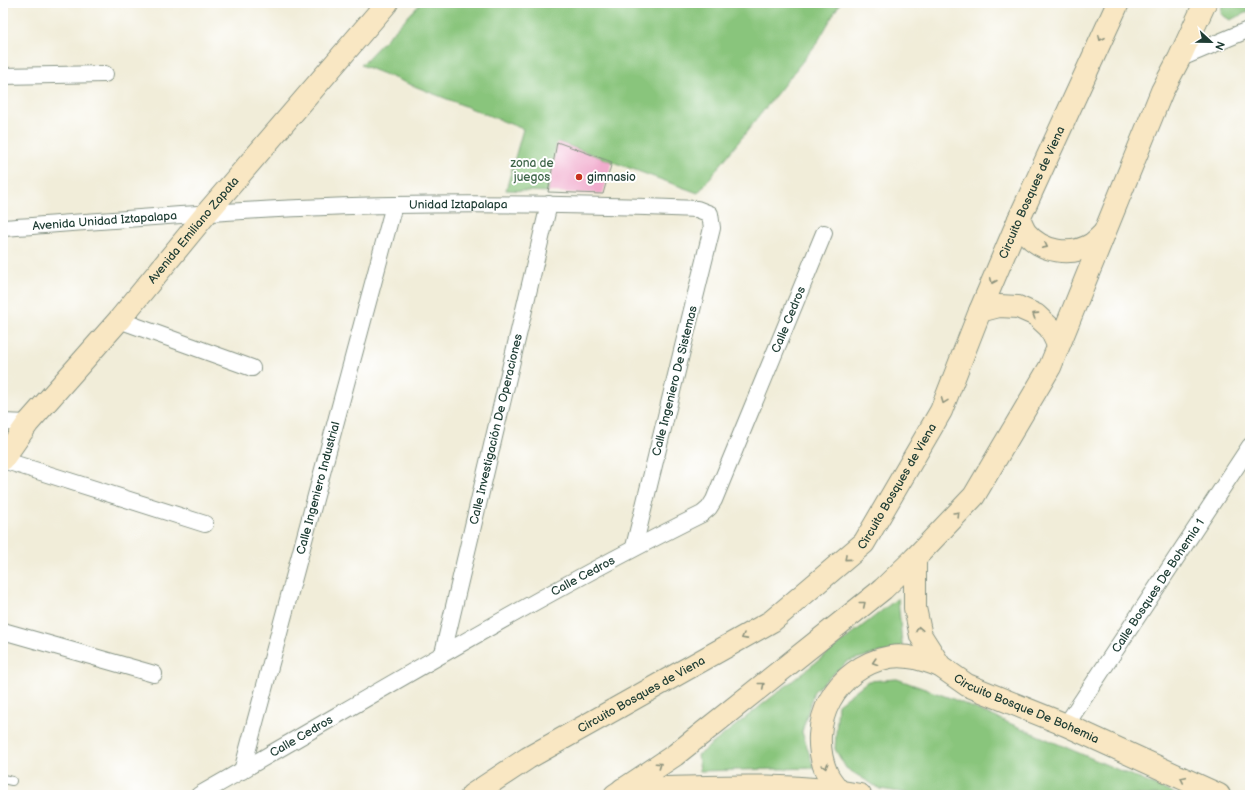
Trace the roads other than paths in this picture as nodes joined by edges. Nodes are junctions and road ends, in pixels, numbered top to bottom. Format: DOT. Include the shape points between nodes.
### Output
graph roads {
  1 [pos="387,3"];
  2 [pos="1118,3"];
  3 [pos="1205,3"];
  4 [pos="1250,29"];
  5 [pos="1179,59"];
  6 [pos="105,74"];
  7 [pos="3,76"];
  8 [pos="549,204"];
  9 [pos="394,205"];
  10 [pos="206,214"];
  11 [pos="710,214"];
  12 [pos="1019,219"];
  13 [pos="3,228"];
  14 [pos="824,233"];
  15 [pos="1104,233"];
  16 [pos="980,311"];
  17 [pos="119,320"];
  18 [pos="1058,345"];
  19 [pos="252,368"];
  20 [pos="3,422"];
  21 [pos="28,424"];
  22 [pos="1250,446"];
  23 [pos="3,459"];
  24 [pos="205,524"];
  25 [pos="634,547"];
  26 [pos="915,558"];
  27 [pos="3,632"];
  28 [pos="443,653"];
  29 [pos="940,666"];
  30 [pos="154,674"];
  31 [pos="1066,725"];
  32 [pos="242,771"];
  33 [pos="3,779"];
  34 [pos="12,781"];
  35 [pos="726,791"];
  36 [pos="619,792"];
  37 [pos="849,793"];
  38 [pos="199,795"];
  39 [pos="472,795"];
  40 [pos="1219,795"];
  1 -- 10 [label="main road, Avenida Emiliano Zapata"];
  2 -- 12 [label="main road, Circuito Bosques de Viena, one-way"];
  3 -- 5 [label="main road"];
  4 -- 5 [label="street"];
  5 -- 15 [label="main road" via="1162,91"];
  6 -- 7 [label="street"];
  8 -- 9 [label="street, Unidad Iztapalapa"];
  8 -- 11 [label="street, Unidad Iztapalapa" via="697,208"];
  8 -- 28 [label="street, Calle Investigación De Operaciones"];
  9 -- 10 [label="street, Unidad Iztapalapa"];
  9 -- 32 [label="street, Calle Ingeniero Industrial"];
  10 -- 13 [label="street, Avenida Unidad Iztapalapa"];
  10 -- 17 [label="main road, Avenida Emiliano Zapata"];
  11 -- 25 [label="street, Calle Ingeniero De Sistemas" via="712,228"];
  12 -- 15 [label="main road, one-way" via="1026,232 1037,242 1050,249 1065,252 1079,250 1093,243"];
  12 -- 16 [label="main road, Circuito Bosques de Viena, one-way"];
  14 -- 25 [label="street, Calle Cedros" via="712,504 702,514"];
  15 -- 18 [label="main road"];
  18 -- 16 [label="main road, one-way" via="1050,328 1036,315 1024,309 999,306"];
  16 -- 39 [label="main road, Circuito Bosques de Viena, one-way" via="941,411 864,543 772,621 528,758"];
  17 -- 19 [label="street"];
  17 -- 21 [label="main road, Avenida Emiliano Zapata"];
  26 -- 18 [label="main road, one-way" via="974,496 1050,367"];
  20 -- 21 [label="street"];
  21 -- 23 [label="main road, Avenida Emiliano Zapata"];
  22 -- 31 [label="street, Calle Bosques De Bohemia 1"];
  23 -- 24 [label="street"];
  25 -- 28 [label="street, Calle Cedros"];
  29 -- 26 [label="main road, Circuito Bosque De Bohemia, one-way" via="921,636 915,608"];
  36 -- 26 [label="main road, one-way" via="675,755 882,589"];
  27 -- 30 [label="street"];
  28 -- 32 [label="street, Calle Cedros"];
  29 -- 31 [label="main road, Circuito Bosque De Bohemia" via="967,685"];
  29 -- 37 [label="main road, one-way" via="916,658 891,657 866,664 845,679 829,700 821,724 820,750 827,774"];
  40 -- 31 [label="main road, Circuito Bosque De Bohemia, one-way"];
  32 -- 38 [label="street, Calle Cedros"];
  33 -- 34 [label="lane"];
  35 -- 36 [label="main road"];
  35 -- 37 [label="main road" via="795,788"];
}
